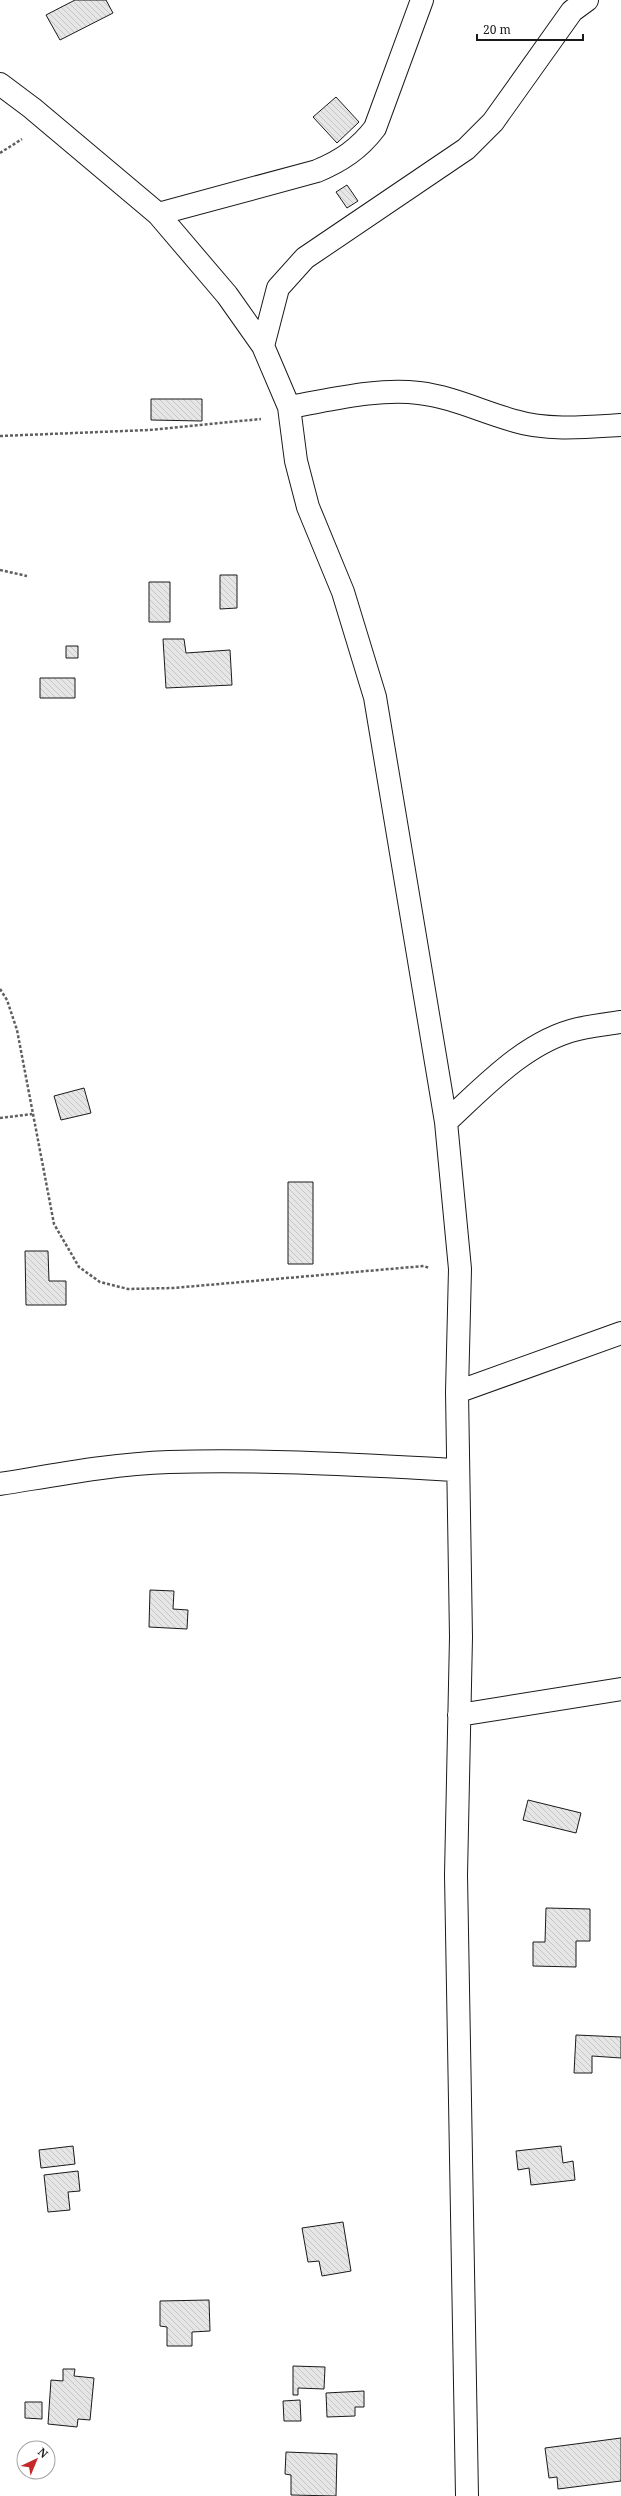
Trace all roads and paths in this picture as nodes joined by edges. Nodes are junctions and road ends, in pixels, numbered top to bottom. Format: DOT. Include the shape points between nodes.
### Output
graph roads {
  1 [pos="422,0"];
  2 [pos="587,0"];
  3 [pos="0,84"];
  4 [pos="158,214"];
  5 [pos="263,346"];
  6 [pos="290,412"];
  7 [pos="621,425"];
  8 [pos="0,436"];
  9 [pos="0,570"];
  10 [pos="27,576"];
  11 [pos="0,989"];
  12 [pos="621,1022"];
  13 [pos="32,1114"];
  14 [pos="0,1118"];
  15 [pos="446,1122"];
  16 [pos="459,1292"];
  17 [pos="621,1332"];
  18 [pos="457,1392"];
  19 [pos="457,1470"];
  20 [pos="0,1484"];
  21 [pos="621,1689"];
  22 [pos="459,1715"];
  23 [pos="467,2496"];
  1 -- 4 [label="street" via="375,128 351,153 317,171"];
  2 -- 5 [label="street" via="572,11 493,122 466,149 294,268 278,288"];
  3 -- 4 [label="street"];
  4 -- 5 [label="street" via="227,295"];
  5 -- 6 [label="street"];
  6 -- 7 [label="street" via="363,394 417,393 450,398 516,422 556,427"];
  6 -- 8 [label="path" via="149,430"];
  6 -- 15 [label="street" via="296,461 308,507 343,592 375,697"];
  9 -- 10 [label="path"];
  11 -- 13 [label="path" via="7,1000 17,1030"];
  12 -- 15 [label="street" via="578,1029 539,1045 496,1076"];
  13 -- 14 [label="path"];
  13 -- 16 [label="path" via="54,1224 79,1267 100,1282 128,1289 173,1288 424,1266 434,1270"];
  15 -- 16 [label="street" via="460,1269"];
  16 -- 18 [label="street"];
  17 -- 18 [label="street"];
  18 -- 19 [label="street"];
  19 -- 20 [label="street" via="312,1463 168,1462"];
  19 -- 22 [label="street" via="461,1637"];
  21 -- 22 [label="street"];
  22 -- 23 [label="street" via="456,1875"];
}
